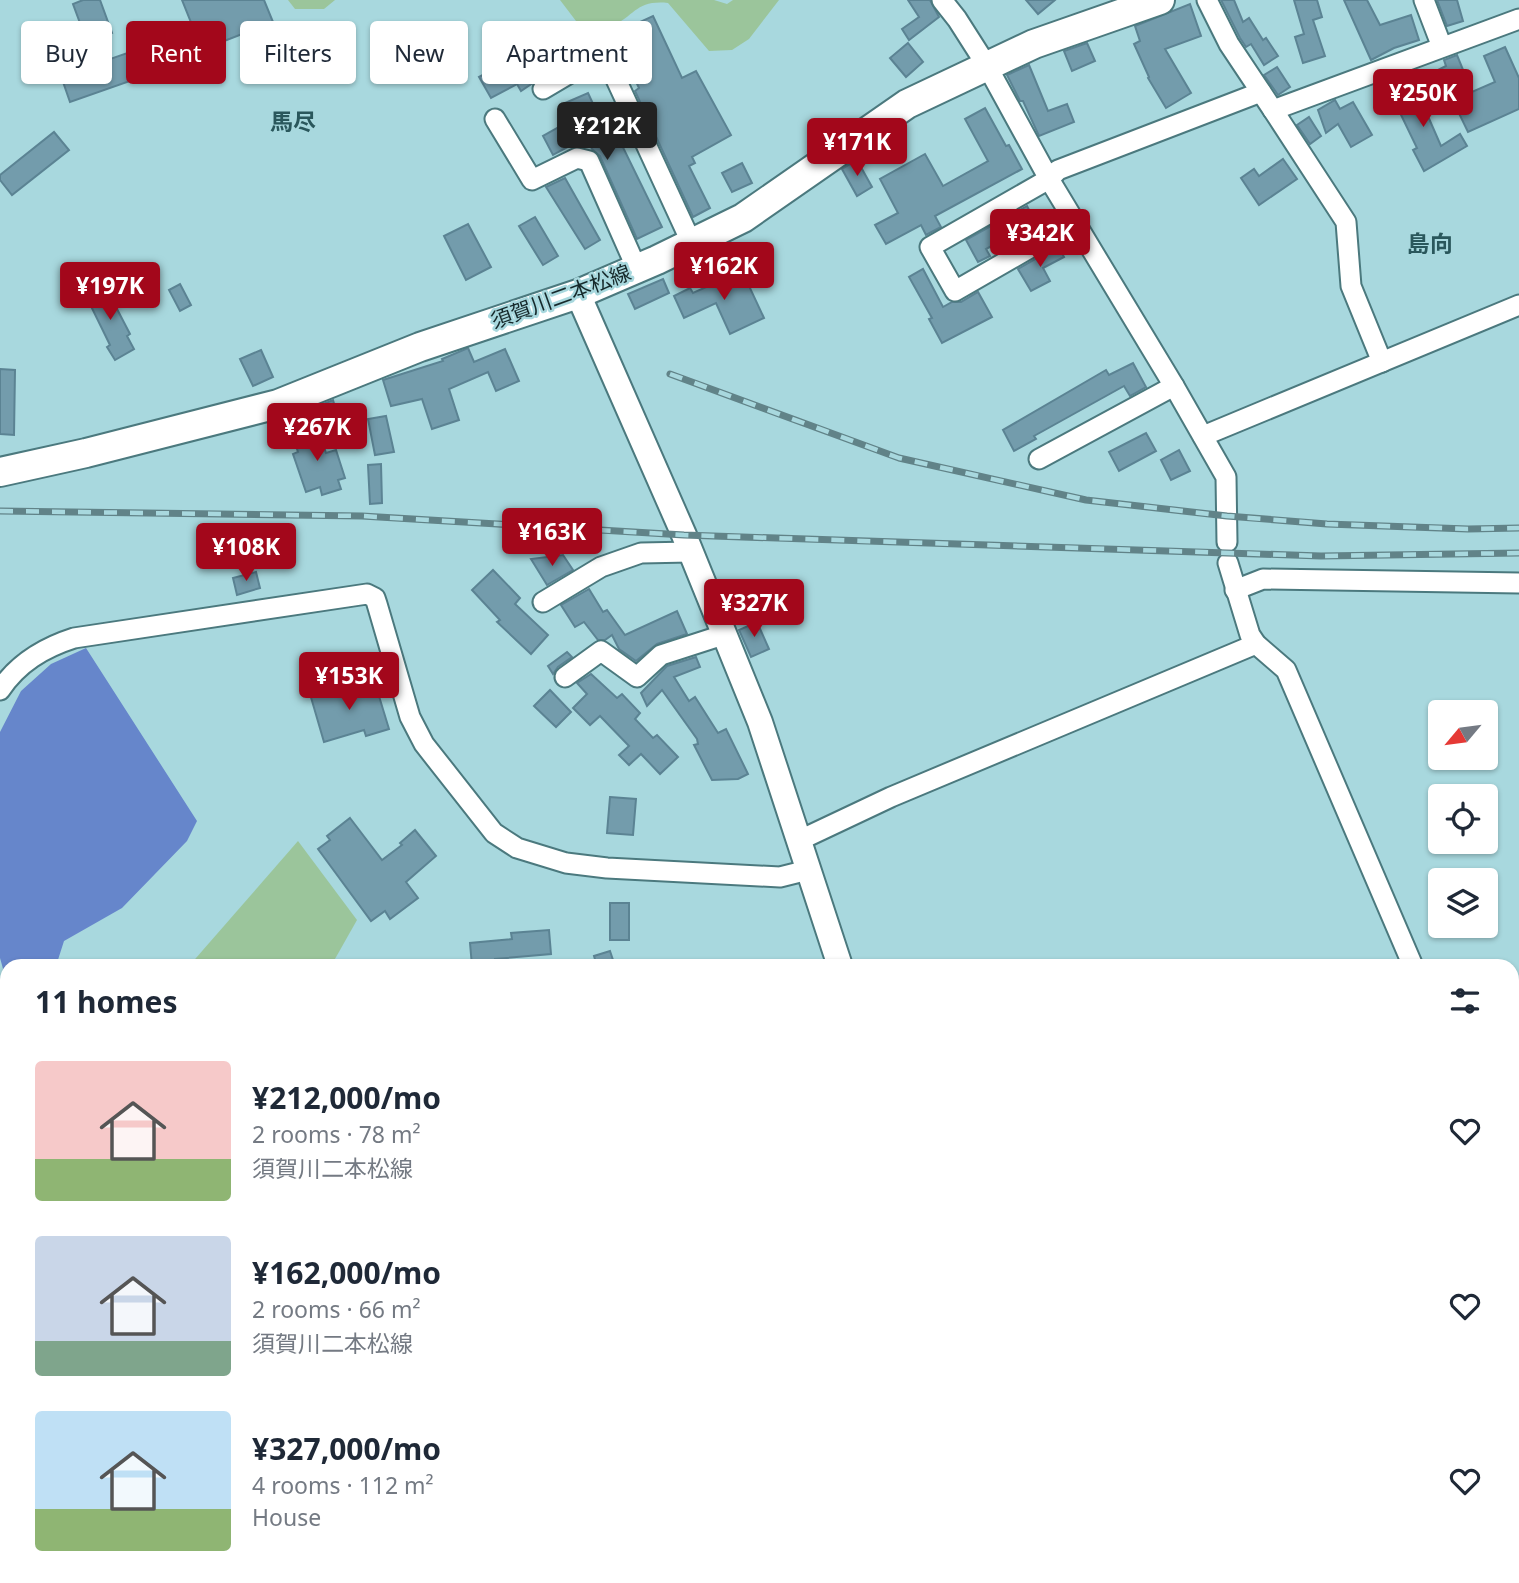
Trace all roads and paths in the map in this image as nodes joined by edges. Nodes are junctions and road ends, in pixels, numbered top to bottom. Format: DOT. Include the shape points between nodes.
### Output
graph roads {
  1 [pos="942,0"];
  2 [pos="1160,0"];
  3 [pos="1207,0"];
  4 [pos="1424,0"];
  5 [pos="1128,5"];
  6 [pos="1519,19"];
  7 [pos="1442,47"];
  8 [pos="988,66"];
  9 [pos="543,89"];
  10 [pos="1261,92"];
  11 [pos="1273,110"];
  12 [pos="495,119"];
  13 [pos="1049,179"];
  14 [pos="1075,222"];
  15 [pos="692,244"];
  16 [pos="637,269"];
  17 [pos="578,294"];
  18 [pos="1519,305"];
  19 [pos="1382,362"];
  20 [pos="1174,386"];
  21 [pos="1203,436"];
  22 [pos="1040,459"];
  23 [pos="0,472"];
  24 [pos="1227,542"];
  25 [pos="690,552"];
  26 [pos="1228,563"];
  27 [pos="1519,583"];
  28 [pos="1235,590"];
  29 [pos="543,602"];
  30 [pos="723,635"];
  31 [pos="1255,644"];
  32 [pos="565,677"];
  33 [pos="0,690"];
  34 [pos="800,840"];
  35 [pos="808,870"];
  36 [pos="839,959"];
  37 [pos="1410,959"];
  1 -- 8 [label="street"];
  2 -- 5 [label="main road, 須賀川二本松線"];
  3 -- 10 [label="street"];
  4 -- 7 [label="street"];
  5 -- 8 [label="main road, 須賀川二本松線"];
  6 -- 7 [label="street"];
  7 -- 11 [label="street"];
  8 -- 13 [label="street"];
  8 -- 15 [label="main road, 須賀川二本松線" via="907,104 743,219"];
  9 -- 15 [label="street" via="597,57 608,62"];
  10 -- 11 [label="street"];
  10 -- 13 [label="street" via="1058,170"];
  11 -- 19 [label="street" via="1346,222 1351,286"];
  12 -- 16 [label="street" via="532,180 577,158 589,161"];
  13 -- 14 [label="street"];
  13 -- 14 [label="street" via="930,247 955,290"];
  14 -- 20 [label="street"];
  15 -- 16 [label="main road, 須賀川二本松線"];
  16 -- 17 [label="main road, 須賀川二本松線"];
  17 -- 23 [label="main road, 須賀川二本松線" via="420,347 278,404"];
  17 -- 25 [label="street"];
  18 -- 19 [label="street"];
  19 -- 21 [label="street"];
  20 -- 21 [label="street"];
  20 -- 22 [label="street"];
  21 -- 24 [label="street" via="1226,477"];
  25 -- 29 [label="street" via="641,553 601,567"];
  25 -- 30 [label="street"];
  26 -- 28 [label="street"];
  27 -- 28 [label="street" via="1263,579"];
  28 -- 31 [label="street"];
  30 -- 32 [label="street" via="661,655 637,677 601,651"];
  30 -- 34 [label="street" via="760,722"];
  31 -- 34 [label="street"];
  31 -- 37 [label="street" via="1286,670"];
  33 -- 35 [label="street" via="34,655 74,638 367,594 377,604 410,717 424,744 494,833 517,848 566,863 607,868 780,877"];
  34 -- 35 [label="street"];
  35 -- 36 [label="street"];
}
